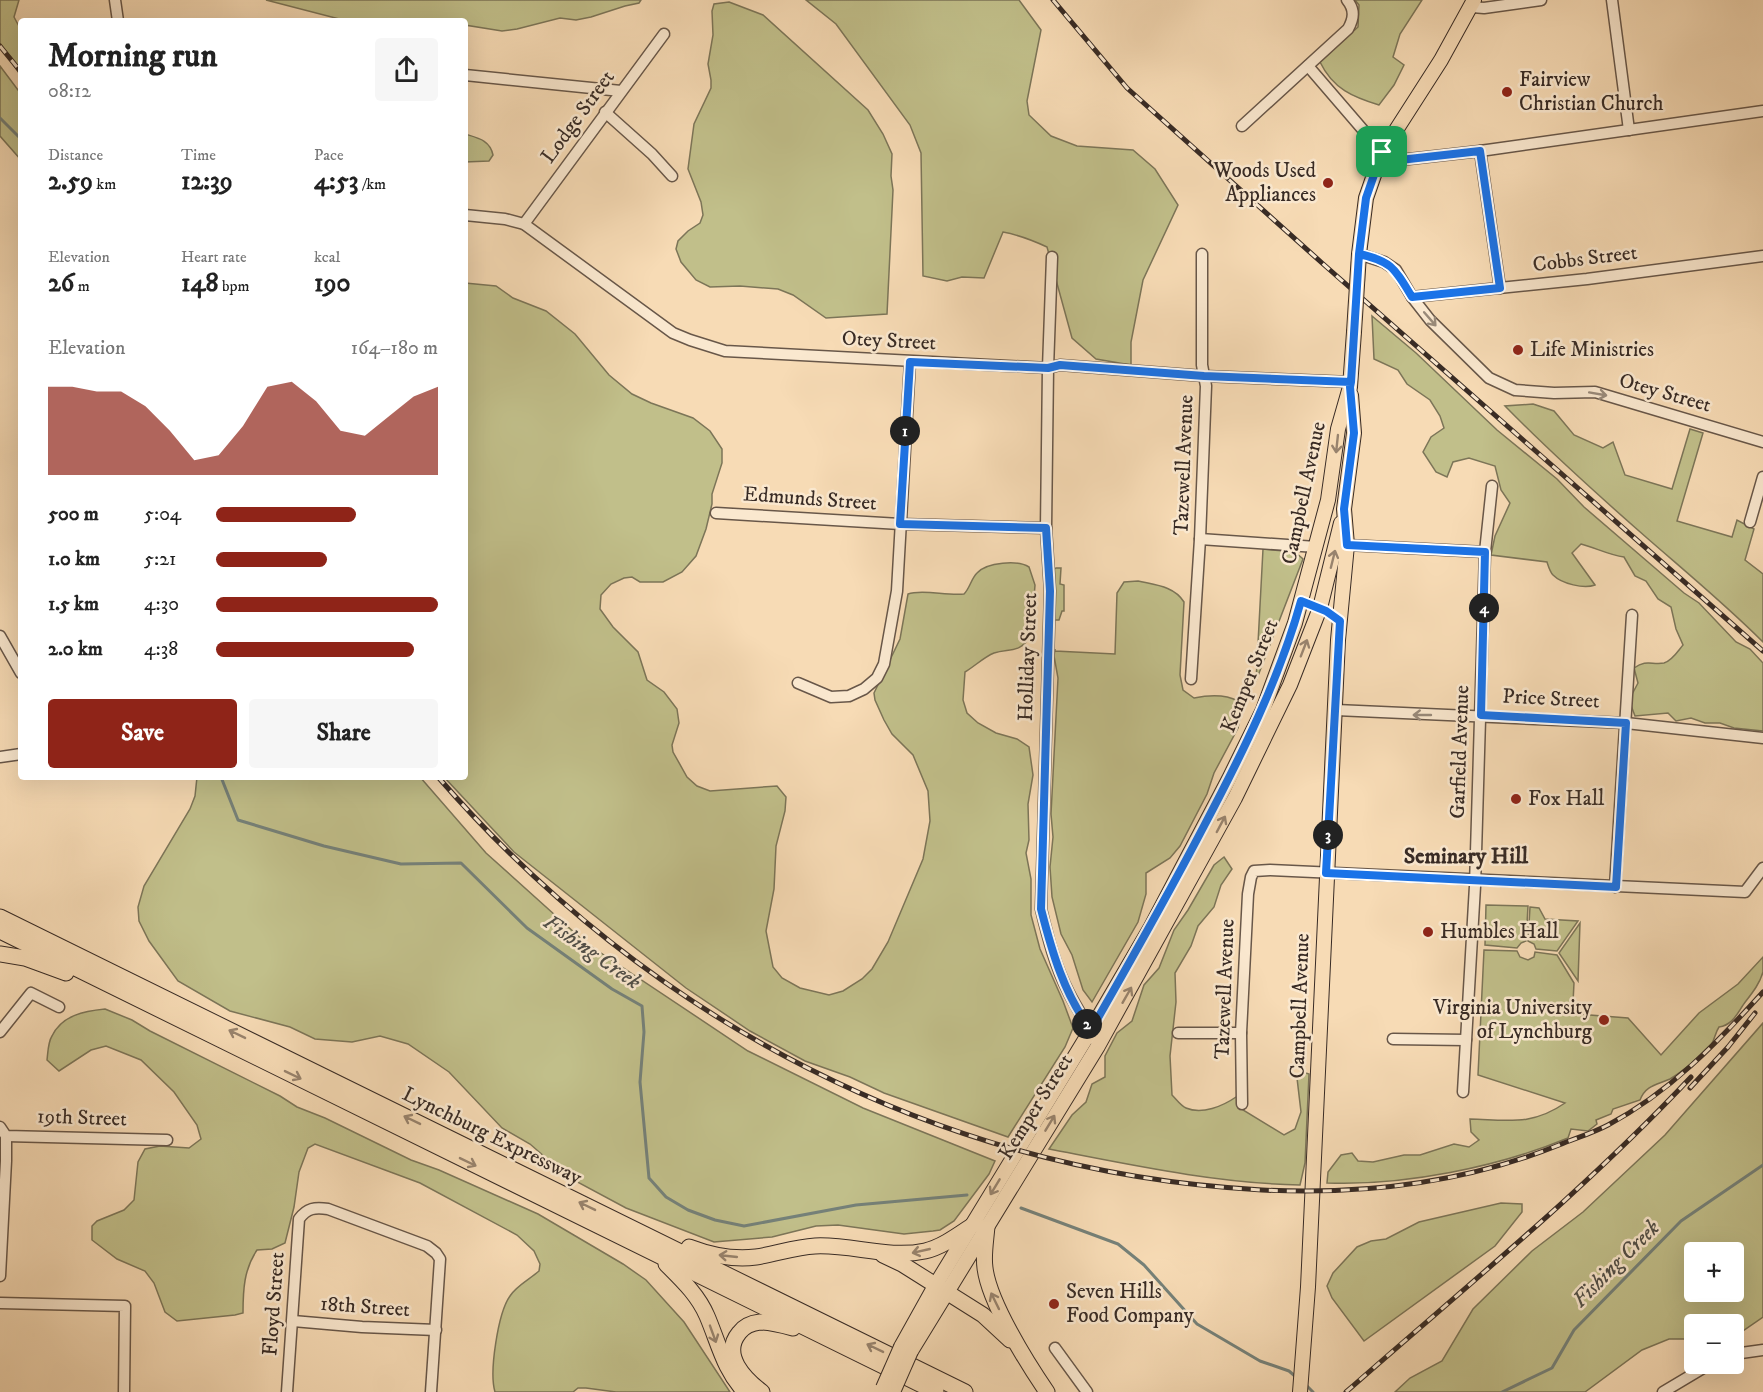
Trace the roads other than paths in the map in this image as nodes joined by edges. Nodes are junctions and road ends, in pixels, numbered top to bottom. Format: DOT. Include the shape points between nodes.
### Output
graph roads {
  1 [pos="114,0"];
  2 [pos="1347,0"];
  3 [pos="1541,0"];
  4 [pos="1612,0"];
  5 [pos="1473,3"];
  6 [pos="117,18"];
  7 [pos="664,34"];
  8 [pos="1308,66"];
  9 [pos="468,75"];
  10 [pos="621,91"];
  11 [pos="1763,111"];
  12 [pos="605,112"];
  13 [pos="1242,126"];
  14 [pos="1629,130"];
  15 [pos="1480,151"];
  16 [pos="1382,152"];
  17 [pos="672,176"];
  18 [pos="468,215"];
  19 [pos="524,224"];
  20 [pos="1202,254"];
  21 [pos="1359,254"];
  22 [pos="1763,256"];
  23 [pos="1052,257"];
  24 [pos="1500,288"];
  25 [pos="1412,297"];
  26 [pos="910,362"];
  27 [pos="1048,368"];
  28 [pos="1204,376"];
  29 [pos="1351,385"];
  30 [pos="1763,442"];
  31 [pos="1763,477"];
  32 [pos="1492,486"];
  33 [pos="1344,509"];
  34 [pos="716,513"];
  35 [pos="1750,522"];
  36 [pos="900,524"];
  37 [pos="1046,528"];
  38 [pos="1200,539"];
  39 [pos="1347,545"];
  40 [pos="1316,547"];
  41 [pos="1485,552"];
  42 [pos="1301,601"];
  43 [pos="1320,608"];
  44 [pos="1632,615"];
  45 [pos="1340,621"];
  46 [pos="0,636"];
  47 [pos="18,668"];
  48 [pos="1191,679"];
  49 [pos="798,683"];
  50 [pos="1336,710"];
  51 [pos="1481,715"];
  52 [pos="1626,723"];
  53 [pos="1763,738"];
  54 [pos="18,754"];
  55 [pos="0,757"];
  56 [pos="1763,868"];
  57 [pos="1326,873"];
  58 [pos="1475,881"];
  59 [pos="1616,887"];
  60 [pos="0,917"];
  61 [pos="0,931"];
  62 [pos="0,954"];
  63 [pos="142,1000"];
  64 [pos="59,1007"];
  65 [pos="1091,1030"];
  66 [pos="0,1032"];
  67 [pos="1178,1033"];
  68 [pos="1241,1033"];
  69 [pos="1393,1039"];
  70 [pos="1466,1040"];
  71 [pos="1098,1046"];
  72 [pos="1463,1092"];
  73 [pos="1242,1104"];
  74 [pos="3,1131"];
  75 [pos="167,1140"];
  76 [pos="620,1222"];
  77 [pos="980,1226"];
  78 [pos="876,1252"];
  79 [pos="655,1254"];
  80 [pos="0,1276"];
  81 [pos="940,1289"];
  82 [pos="0,1303"];
  83 [pos="293,1322"];
  84 [pos="436,1330"];
  85 [pos="815,1333"];
  86 [pos="1055,1348"];
  87 [pos="1763,1350"];
  88 [pos="1023,1353"];
  89 [pos="1744,1353"];
  90 [pos="1693,1374"];
  91 [pos="886,1391"];
  92 [pos="124,1392"];
  93 [pos="287,1392"];
  94 [pos="431,1392"];
  95 [pos="745,1392"];
  96 [pos="762,1392"];
  97 [pos="936,1392"];
  98 [pos="965,1392"];
  99 [pos="1047,1392"];
  100 [pos="1087,1392"];
  101 [pos="1300,1392"];
  102 [pos="1663,1392"];
  1 -- 6 [label="street"];
  2 -- 8 [label="street" via="1353,19 1348,29"];
  3 -- 5 [label="street" via="1484,8"];
  4 -- 14 [label="street"];
  5 -- 16 [label="main road, Campbell Avenue"];
  7 -- 10 [label="street, Lodge Street"];
  8 -- 13 [label="street"];
  8 -- 16 [label="street"];
  9 -- 10 [label="street"];
  10 -- 12 [label="street, Lodge Street"];
  11 -- 14 [label="street"];
  12 -- 17 [label="street"];
  12 -- 19 [label="street, Lodge Street"];
  14 -- 15 [label="street"];
  15 -- 16 [label="street" via="1400,160"];
  15 -- 24 [label="street"];
  16 -- 21 [label="main road, Campbell Avenue" via="1366,198"];
  18 -- 19 [label="street, Otey Street"];
  19 -- 26 [label="street, Otey Street" via="654,320 690,340 735,352"];
  20 -- 28 [label="street, Tazewell Avenue"];
  21 -- 25 [label="street, Otey Street" via="1396,270"];
  21 -- 29 [label="main road, Campbell Avenue, bridge"];
  22 -- 24 [label="street, Cobbs Street"];
  23 -- 27 [label="street, Holliday Street"];
  24 -- 25 [label="street, Cobbs Street"];
  25 -- 30 [label="street, Otey Street, one-way" via="1489,378 1515,390 1595,392"];
  26 -- 27 [label="street, Otey Street"];
  26 -- 36 [label="street"];
  27 -- 28 [label="street, Otey Street" via="1060,365"];
  27 -- 37 [label="street, Holliday Street"];
  28 -- 29 [label="street, Otey Street"];
  28 -- 38 [label="street, Tazewell Avenue"];
  29 -- 33 [label="main road, Campbell Avenue" via="1354,433"];
  29 -- 40 [label="main road, Campbell Avenue, one-way" via="1338,429 1328,500"];
  31 -- 35 [label="street"];
  32 -- 41 [label="street, Garfield Avenue"];
  33 -- 39 [label="main road, Campbell Avenue"];
  43 -- 33 [label="main road, Kemper Street, one-way"];
  34 -- 36 [label="street, Edmunds Street"];
  36 -- 37 [label="street, Edmunds Street"];
  36 -- 49 [label="street" via="894,617 877,678 849,696 831,697"];
  37 -- 65 [label="street, Holliday Street" via="1050,591 1041,909 1052,954 1068,992"];
  38 -- 40 [label="street"];
  38 -- 48 [label="street, Tazewell Avenue"];
  39 -- 41 [label="street"];
  39 -- 45 [label="main road, Campbell Avenue"];
  40 -- 42 [label="main road, Campbell Avenue"];
  41 -- 51 [label="street, Garfield Avenue"];
  42 -- 43 [label="main road"];
  42 -- 65 [label="main road, Kemper Street" via="1263,710 1151,927"];
  43 -- 45 [label="main road"];
  71 -- 43 [label="main road, Kemper Street, one-way" via="1235,798 1290,686"];
  44 -- 52 [label="street"];
  45 -- 50 [label="main road, Campbell Avenue"];
  46 -- 47 [label="street"];
  51 -- 50 [label="street, Price Street, one-way"];
  50 -- 57 [label="main road, Campbell Avenue"];
  51 -- 52 [label="street, Price Street"];
  51 -- 58 [label="street, Garfield Avenue"];
  52 -- 53 [label="street, Price Street"];
  52 -- 59 [label="street"];
  54 -- 55 [label="street"];
  56 -- 59 [label="street" via="1745,892"];
  57 -- 58 [label="street"];
  57 -- 68 [label="street, Tazewell Avenue" via="1254,871"];
  57 -- 101 [label="main road, Campbell Avenue"];
  58 -- 59 [label="street"];
  58 -- 70 [label="street, Garfield Avenue"];
  76 -- 60 [label="highway, Lynchburg Expressway, one-way"];
  61 -- 63 [label="highway, Lynchburg Expressway"];
  62 -- 63 [label="highway" via="25,958"];
  63 -- 79 [label="highway, Lynchburg Expressway, one-way"];
  64 -- 66 [label="street" via="31,993"];
  65 -- 71 [label="street, Holliday Street"];
  65 -- 77 [label="main road, Kemper Street, one-way"];
  67 -- 68 [label="street"];
  68 -- 73 [label="street, Tazewell Avenue"];
  69 -- 70 [label="street"];
  70 -- 72 [label="street, Garfield Avenue"];
  77 -- 71 [label="main road, Kemper Street, one-way"];
  74 -- 75 [label="street, 19th Street"];
  74 -- 80 [label="street" via="6,1161"];
  78 -- 76 [label="highway, one-way" via="816,1246 732,1258 708,1254"];
  98 -- 76 [label="highway, Lynchburg Expressway, one-way"];
  77 -- 78 [label="highway, one-way" via="928,1251"];
  77 -- 81 [label="main road, Kemper Street"];
  88 -- 77 [label="highway, one-way" via="992,1296"];
  78 -- 81 [label="highway"];
  79 -- 85 [label="highway, Lynchburg Expressway"];
  79 -- 95 [label="highway, one-way" via="698,1300 733,1380"];
  81 -- 88 [label="highway" via="983,1315"];
  81 -- 91 [label="main road, Kemper Street, bridge"];
  82 -- 92 [label="street" via="125,1306"];
  83 -- 84 [label="street, 18th Street"];
  83 -- 84 [label="street, Floyd Street" via="299,1219 305,1211 316,1207 436,1252 440,1259"];
  83 -- 93 [label="street, Floyd Street"];
  84 -- 94 [label="street"];
  85 -- 96 [label="highway" via="758,1322 740,1332 733,1347 736,1364"];
  85 -- 97 [label="highway, Lynchburg Expressway"];
  86 -- 100 [label="street"];
  87 -- 89 [label="street"];
  88 -- 99 [label="highway"];
  90 -- 102 [label="street"];
}
